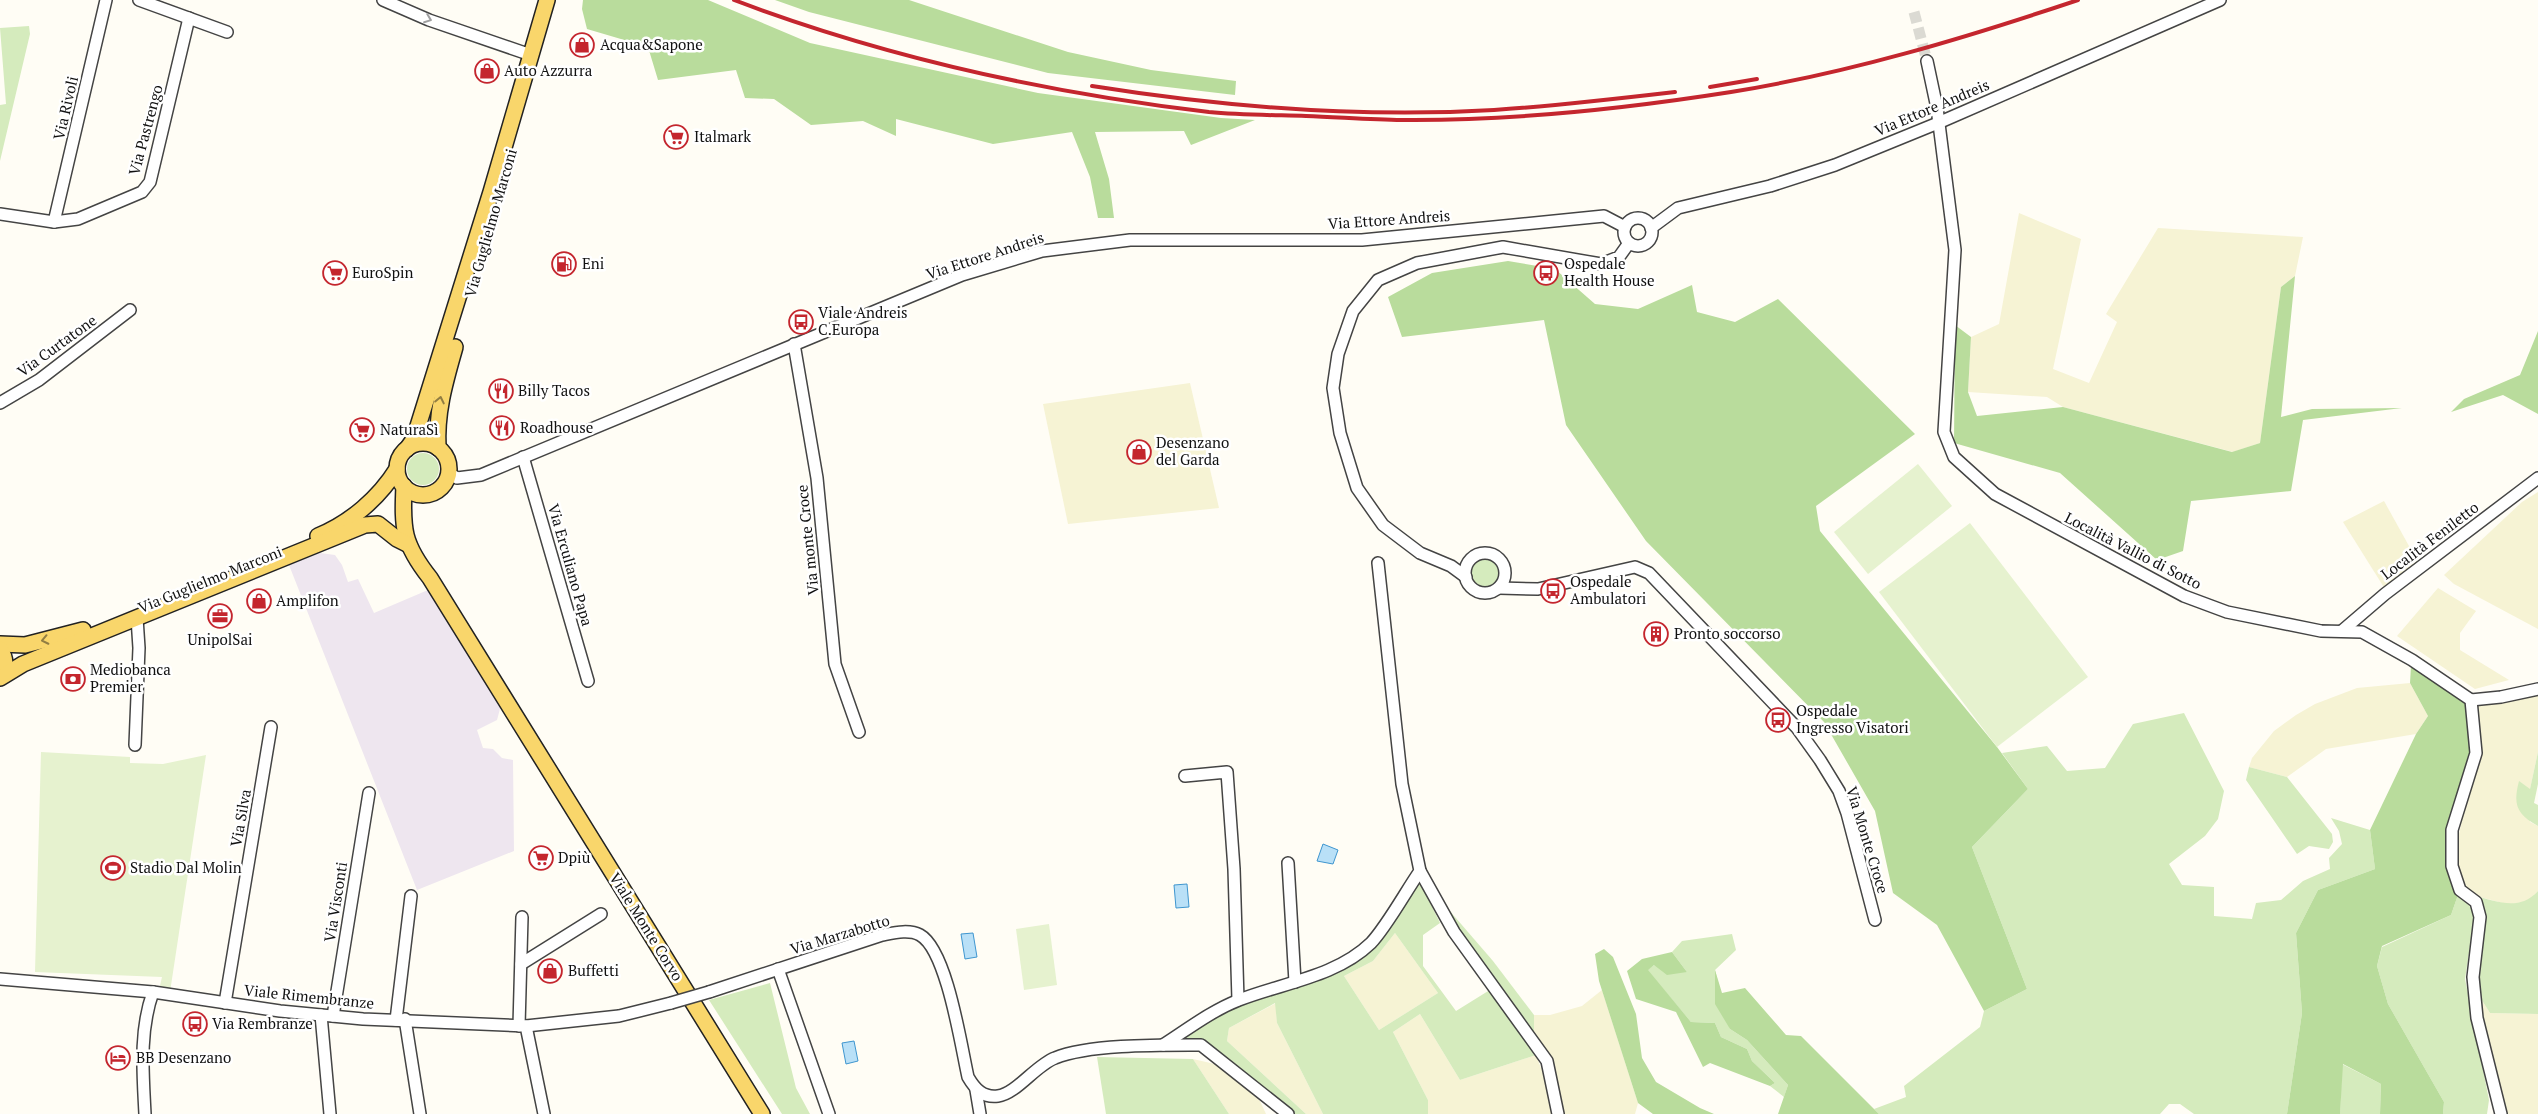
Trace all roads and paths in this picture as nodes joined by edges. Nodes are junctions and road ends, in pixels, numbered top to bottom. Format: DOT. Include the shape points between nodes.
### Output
graph roads {
  1 [pos="106,0"];
  2 [pos="139,0"];
  3 [pos="383,0"];
  4 [pos="548,0"];
  5 [pos="556,0"];
  6 [pos="2220,0"];
  7 [pos="189,18"];
  8 [pos="227,32"];
  9 [pos="531,54"];
  10 [pos="1927,61"];
  11 [pos="1938,123"];
  12 [pos="0,214"];
  13 [pos="54,222"];
  14 [pos="1625,227"];
  15 [pos="1651,228"];
  16 [pos="1629,243"];
  17 [pos="130,310"];
  18 [pos="794,344"];
  19 [pos="0,403"];
  20 [pos="438,448"];
  21 [pos="407,449"];
  22 [pos="523,457"];
  23 [pos="397,469"];
  24 [pos="449,473"];
  25 [pos="2538,478"];
  26 [pos="404,486"];
  27 [pos="426,495"];
  28 [pos="338,537"];
  29 [pos="408,544"];
  30 [pos="1378,563"];
  31 [pos="1467,564"];
  32 [pos="1452,566"];
  33 [pos="1505,575"];
  34 [pos="1466,577"];
  35 [pos="430,578"];
  36 [pos="1499,588"];
  37 [pos="1519,590"];
  38 [pos="138,618"];
  39 [pos="2343,630"];
  40 [pos="0,644"];
  41 [pos="0,649"];
  42 [pos="0,678"];
  43 [pos="588,682"];
  44 [pos="2538,689"];
  45 [pos="2470,700"];
  46 [pos="271,727"];
  47 [pos="859,732"];
  48 [pos="135,745"];
  49 [pos="1185,776"];
  50 [pos="369,793"];
  51 [pos="1288,863"];
  52 [pos="1420,871"];
  53 [pos="411,896"];
  54 [pos="601,914"];
  55 [pos="522,917"];
  56 [pos="1875,920"];
  57 [pos="521,964"];
  58 [pos="778,969"];
  59 [pos="0,980"];
  60 [pos="1295,982"];
  61 [pos="153,992"];
  62 [pos="1238,1000"];
  63 [pos="225,1002"];
  64 [pos="327,1016"];
  65 [pos="401,1019"];
  66 [pos="522,1026"];
  67 [pos="1163,1045"];
  68 [pos="976,1090"];
  69 [pos="145,1114"];
  70 [pos="330,1114"];
  71 [pos="420,1114"];
  72 [pos="544,1114"];
  73 [pos="762,1114"];
  74 [pos="829,1114"];
  75 [pos="980,1114"];
  76 [pos="1288,1114"];
  77 [pos="1558,1114"];
  78 [pos="2500,1114"];
  1 -- 13 [label="street, Via Rivoli"];
  2 -- 7 [label="street"];
  3 -- 9 [label="street, one-way" via="429,20"];
  4 -- 9 [label="main road, Via Guglielmo Marconi"];
  20 -- 5 [label="main road, Via Guglielmo Marconi, one-way" via="440,397"];
  6 -- 11 [label="street, Via Ettore Andreis"];
  7 -- 8 [label="street"];
  7 -- 13 [label="street, Via Pastrengo" via="150,182 142,192 78,219"];
  9 -- 21 [label="main road, Via Guglielmo Marconi" via="428,396 414,439"];
  10 -- 11 [label="street, Località Vallio di Sotto"];
  11 -- 15 [label="street, Via Ettore Andreis" via="1835,165 1770,186 1678,208"];
  11 -- 39 [label="street, Località Vallio di Sotto" via="1956,250 1944,432 1954,457 1995,494 2184,596 2236,614 2321,631"];
  12 -- 13 [label="street, Via Pastrengo"];
  14 -- 15 [label="street" via="1638,218"];
  14 -- 16 [label="street"];
  14 -- 18 [label="street, Via Ettore Andreis" via="1604,216 1362,240 1130,240 1042,251 962,275"];
  15 -- 16 [label="street" via="1648,242 1638,246"];
  16 -- 32 [label="street" via="1619,257 1601,264 1503,247 1417,263 1378,280 1353,311 1338,354 1333,388 1340,433 1357,488 1383,525 1420,553"];
  17 -- 19 [label="street, Via Curtatone" via="39,380"];
  18 -- 22 [label="street, Via Ettore Andreis"];
  18 -- 47 [label="street, Via monte Croce" via="817,478 835,664"];
  20 -- 21 [label="main road" via="426,444"];
  20 -- 24 [label="main road, Via Guglielmo Marconi" via="446,456"];
  21 -- 23 [label="main road, Via Guglielmo Marconi"];
  22 -- 24 [label="street, Via Ettore Andreis" via="472,478 457,478"];
  22 -- 43 [label="street, Via Erculiano Papa"];
  23 -- 26 [label="main road"];
  23 -- 40 [label="main road, Via Guglielmo Marconi, one-way" via="373,500 324,533 77,632 25,645"];
  24 -- 27 [label="main road" via="441,488"];
  25 -- 39 [label="street, Località Feniletto" via="2384,594"];
  26 -- 27 [label="main road"];
  26 -- 28 [label="main road, Via Guglielmo Marconi"];
  26 -- 29 [label="main road" via="403,528"];
  27 -- 35 [label="main road" via="415,505 412,522"];
  28 -- 29 [label="main road, Via Guglielmo Marconi" via="372,523"];
  28 -- 38 [label="main road, Via Guglielmo Marconi"];
  29 -- 35 [label="main road"];
  30 -- 52 [label="street" via="1402,784"];
  31 -- 32 [label="street"];
  31 -- 33 [label="street" via="1478,555 1490,554 1500,559"];
  31 -- 34 [label="street"];
  32 -- 34 [label="street"];
  33 -- 36 [label="street"];
  33 -- 37 [label="street"];
  34 -- 36 [label="street" via="1470,587 1481,593"];
  35 -- 73 [label="main road, Viale Monte Corvo"];
  36 -- 37 [label="street, Via Monte Croce"];
  37 -- 56 [label="street, Via Monte Croce" via="1538,589 1634,567 1649,573 1797,728 1820,760 1847,813"];
  38 -- 42 [label="main road, Via Guglielmo Marconi" via="23,664"];
  38 -- 48 [label="street"];
  39 -- 45 [label="street, Località Vallio di Sotto" via="2362,632 2412,660"];
  41 -- 42 [label="main road, Via Guglielmo Marconi" via="5,660"];
  44 -- 45 [label="street"];
  45 -- 78 [label="street" via="2476,753 2452,830 2452,866 2460,890 2476,902 2480,917 2473,977 2477,1018"];
  46 -- 63 [label="street, Via Silva"];
  49 -- 62 [label="street" via="1227,772"];
  50 -- 64 [label="street, Via Visconti"];
  51 -- 60 [label="street"];
  52 -- 60 [label="street" via="1371,942 1326,971"];
  52 -- 77 [label="street" via="1454,932 1547,1061"];
  53 -- 65 [label="street"];
  54 -- 57 [label="street"];
  55 -- 57 [label="street"];
  57 -- 66 [label="street"];
  58 -- 66 [label="street, Via Marzabotto, bridge" via="619,1016"];
  58 -- 68 [label="street, Via Marzabotto" via="882,935 903,932 919,935 931,946 942,966 968,1077"];
  58 -- 74 [label="street"];
  59 -- 61 [label="street, Viale Rimembranze"];
  60 -- 62 [label="street"];
  61 -- 63 [label="street, Viale Rimembranze"];
  61 -- 69 [label="street" via="144,1016"];
  62 -- 67 [label="street"];
  63 -- 64 [label="street, Viale Rimembranze"];
  64 -- 65 [label="street, Viale Rimembranze"];
  64 -- 70 [label="street, Via Visconti"];
  65 -- 66 [label="street, Viale Rimembranze"];
  65 -- 71 [label="street"];
  66 -- 72 [label="street"];
  67 -- 68 [label="street" via="1058,1056 1043,1062 1000,1096 988,1097"];
  67 -- 76 [label="street" via="1200,1045"];
  68 -- 75 [label="street"];
}
